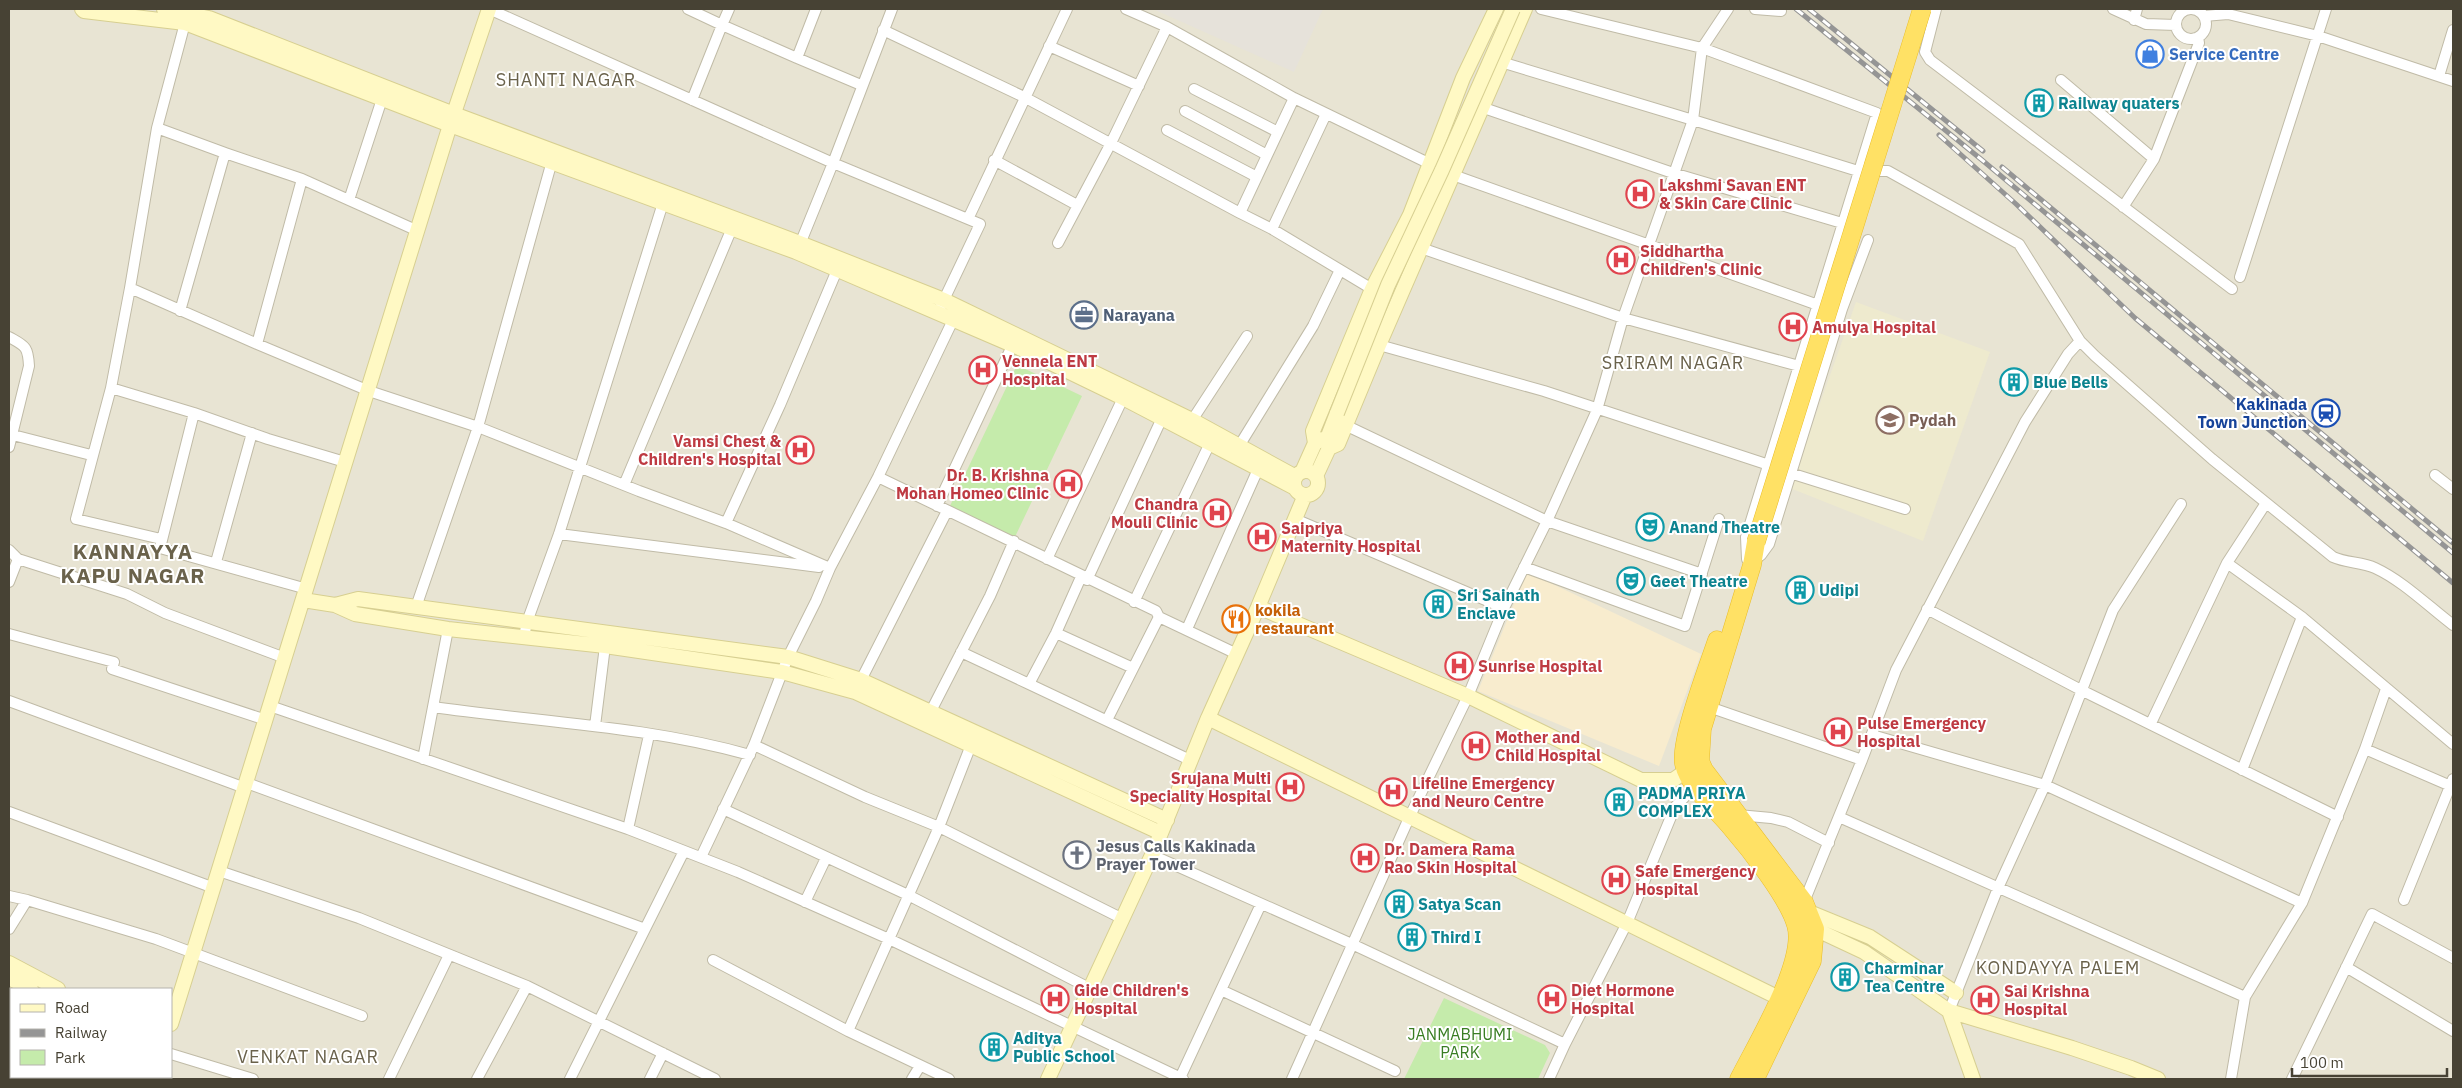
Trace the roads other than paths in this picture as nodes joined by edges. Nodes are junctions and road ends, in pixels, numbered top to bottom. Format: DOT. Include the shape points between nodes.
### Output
graph roads {
  1 [pos="82,9"];
  2 [pos="164,9"];
  3 [pos="489,9"];
  4 [pos="688,9"];
  5 [pos="729,9"];
  6 [pos="816,9"];
  7 [pos="892,9"];
  8 [pos="1067,9"];
  9 [pos="1126,9"];
  10 [pos="1496,9"];
  11 [pos="1513,9"];
  12 [pos="1525,9"];
  13 [pos="1541,9"];
  14 [pos="1728,9"];
  15 [pos="1755,9"];
  16 [pos="1922,9"];
  17 [pos="1936,9"];
  18 [pos="2113,9"];
  19 [pos="2137,9"];
  20 [pos="2191,9"];
  21 [pos="2326,9"];
  22 [pos="1781,11"];
  23 [pos="150,13"];
  24 [pos="2204,16"];
  25 [pos="2134,20"];
  26 [pos="185,23"];
  27 [pos="722,25"];
  28 [pos="2176,25"];
  29 [pos="1167,27"];
  30 [pos="883,30"];
  31 [pos="2453,30"];
  32 [pos="2318,36"];
  33 [pos="2198,37"];
  34 [pos="1049,46"];
  35 [pos="1702,48"];
  36 [pos="797,58"];
  37 [pos="1501,62"];
  38 [pos="2439,76"];
  39 [pos="2061,80"];
  40 [pos="2453,80"];
  41 [pos="861,85"];
  42 [pos="1139,86"];
  43 [pos="1194,90"];
  44 [pos="1024,97"];
  45 [pos="1294,98"];
  46 [pos="382,99"];
  47 [pos="692,100"];
  48 [pos="1481,108"];
  49 [pos="1186,111"];
  50 [pos="1326,114"];
  51 [pos="452,119"];
  52 [pos="1693,120"];
  53 [pos="158,128"];
  54 [pos="1167,130"];
  55 [pos="1278,132"];
  56 [pos="1111,143"];
  57 [pos="225,153"];
  58 [pos="1267,155"];
  59 [pos="2154,159"];
  60 [pos="994,160"];
  61 [pos="552,161"];
  62 [pos="832,163"];
  63 [pos="1430,164"];
  64 [pos="1858,171"];
  65 [pos="1673,173"];
  66 [pos="1454,175"];
  67 [pos="1257,177"];
  68 [pos="302,179"];
  69 [pos="349,200"];
  70 [pos="663,203"];
  71 [pos="1077,205"];
  72 [pos="2124,208"];
  73 [pos="1240,214"];
  74 [pos="968,219"];
  75 [pos="1842,223"];
  76 [pos="732,228"];
  77 [pos="1272,229"];
  78 [pos="418,231"];
  79 [pos="1868,240"];
  80 [pos="1058,243"];
  81 [pos="1648,245"];
  82 [pos="798,248"];
  83 [pos="1421,248"];
  84 [pos="837,270"];
  85 [pos="1340,270"];
  86 [pos="2240,277"];
  87 [pos="130,288"];
  88 [pos="1372,289"];
  89 [pos="2232,289"];
  90 [pos="1818,305"];
  91 [pos="941,306"];
  92 [pos="180,311"];
  93 [pos="1623,318"];
  94 [pos="953,320"];
  95 [pos="1247,336"];
  96 [pos="9,337"];
  97 [pos="2080,341"];
  98 [pos="258,344"];
  99 [pos="1379,345"];
  100 [pos="1012,346"];
  101 [pos="1799,366"];
  102 [pos="111,388"];
  103 [pos="369,391"];
  104 [pos="1123,398"];
  105 [pos="1597,410"];
  106 [pos="194,413"];
  107 [pos="1162,418"];
  108 [pos="1189,425"];
  109 [pos="1345,425"];
  110 [pos="478,427"];
  111 [pos="252,433"];
  112 [pos="10,434"];
  113 [pos="1328,442"];
  114 [pos="1210,443"];
  115 [pos="1315,443"];
  116 [pos="9,447"];
  117 [pos="1236,450"];
  118 [pos="92,455"];
  119 [pos="345,462"];
  120 [pos="1769,465"];
  121 [pos="579,467"];
  122 [pos="1259,467"];
  123 [pos="1790,473"];
  124 [pos="2435,475"];
  125 [pos="1316,476"];
  126 [pos="878,477"];
  127 [pos="1299,483"];
  128 [pos="624,485"];
  129 [pos="2453,489"];
  130 [pos="2266,503"];
  131 [pos="2181,504"];
  132 [pos="942,508"];
  133 [pos="1905,508"];
  134 [pos="1294,519"];
  135 [pos="1719,519"];
  136 [pos="1547,521"];
  137 [pos="726,523"];
  138 [pos="560,534"];
  139 [pos="161,539"];
  140 [pos="1014,542"];
  141 [pos="9,550"];
  142 [pos="1752,554"];
  143 [pos="1048,559"];
  144 [pos="18,560"];
  145 [pos="216,562"];
  146 [pos="2227,563"];
  147 [pos="1524,567"];
  148 [pos="830,568"];
  149 [pos="1702,574"];
  150 [pos="1084,578"];
  151 [pos="9,582"];
  152 [pos="305,595"];
  153 [pos="1134,602"];
  154 [pos="334,605"];
  155 [pos="416,607"];
  156 [pos="1258,607"];
  157 [pos="1504,608"];
  158 [pos="1927,609"];
  159 [pos="1159,617"];
  160 [pos="2302,617"];
  161 [pos="527,622"];
  162 [pos="2453,625"];
  163 [pos="448,629"];
  164 [pos="1187,629"];
  165 [pos="1056,633"];
  166 [pos="9,634"];
  167 [pos="524,637"];
  168 [pos="605,646"];
  169 [pos="961,652"];
  170 [pos="1237,654"];
  171 [pos="788,657"];
  172 [pos="285,658"];
  173 [pos="1133,668"];
  174 [pos="782,672"];
  175 [pos="861,680"];
  176 [pos="1030,684"];
  177 [pos="2386,689"];
  178 [pos="2082,690"];
  179 [pos="1468,696"];
  180 [pos="9,701"];
  181 [pos="270,706"];
  182 [pos="433,707"];
  183 [pos="1709,707"];
  184 [pos="931,710"];
  185 [pos="1208,718"];
  186 [pos="266,720"];
  187 [pos="1107,720"];
  188 [pos="2151,723"];
  189 [pos="595,726"];
  190 [pos="649,735"];
  191 [pos="1872,735"];
  192 [pos="2453,744"];
  193 [pos="754,745"];
  194 [pos="971,745"];
  195 [pos="2364,749"];
  196 [pos="750,755"];
  197 [pos="423,759"];
  198 [pos="1190,760"];
  199 [pos="1862,760"];
  200 [pos="1693,766"];
  201 [pos="2242,770"];
  202 [pos="2452,784"];
  203 [pos="246,785"];
  204 [pos="2045,785"];
  205 [pos="1695,786"];
  206 [pos="723,809"];
  207 [pos="9,812"];
  208 [pos="1738,815"];
  209 [pos="1839,817"];
  210 [pos="2338,817"];
  211 [pos="1409,818"];
  212 [pos="1164,826"];
  213 [pos="939,827"];
  214 [pos="628,829"];
  215 [pos="1829,843"];
  216 [pos="684,851"];
  217 [pos="1152,855"];
  218 [pos="701,857"];
  219 [pos="826,858"];
  220 [pos="220,871"];
  221 [pos="214,888"];
  222 [pos="1998,888"];
  223 [pos="908,895"];
  224 [pos="9,896"];
  225 [pos="28,900"];
  226 [pos="2404,900"];
  227 [pos="805,902"];
  228 [pos="2302,903"];
  229 [pos="1261,904"];
  230 [pos="1806,907"];
  231 [pos="1123,919"];
  232 [pos="1627,923"];
  233 [pos="1797,926"];
  234 [pos="9,929"];
  235 [pos="645,929"];
  236 [pos="1815,929"];
  237 [pos="889,939"];
  238 [pos="1354,945"];
  239 [pos="194,953"];
  240 [pos="449,955"];
  241 [pos="2453,958"];
  242 [pos="713,960"];
  243 [pos="2346,967"];
  244 [pos="12,973"];
  245 [pos="527,986"];
  246 [pos="30,988"];
  247 [pos="55,988"];
  248 [pos="1091,989"];
  249 [pos="1221,990"];
  250 [pos="1956,993"];
  251 [pos="2245,997"];
  252 [pos="1779,998"];
  253 [pos="1949,1011"];
  254 [pos="362,1016"];
  255 [pos="172,1021"];
  256 [pos="598,1022"];
  257 [pos="1073,1028"];
  258 [pos="848,1031"];
  259 [pos="2453,1031"];
  260 [pos="1314,1033"];
  261 [pos="1565,1044"];
  262 [pos="663,1053"];
  263 [pos="172,1054"];
  264 [pos="920,1066"];
  265 [pos="1395,1071"];
  266 [pos="1182,1078"];
  267 [pos="253,1079"];
  268 [pos="389,1079"];
  269 [pos="477,1079"];
  270 [pos="570,1079"];
  271 [pos="650,1079"];
  272 [pos="715,1079"];
  273 [pos="912,1079"];
  274 [pos="949,1079"];
  275 [pos="1048,1079"];
  276 [pos="1292,1079"];
  277 [pos="1549,1079"];
  278 [pos="1739,1079"];
  279 [pos="1755,1079"];
  280 [pos="1973,1079"];
  281 [pos="2158,1079"];
  282 [pos="2231,1079"];
  283 [pos="2292,1079"];
  1 -- 23 [label="street"];
  2 -- 51 [label="street" via="209,18"];
  3 -- 47 [label="street"];
  3 -- 51 [label="street"];
  4 -- 27 [label="street"];
  5 -- 27 [label="street"];
  6 -- 36 [label="street"];
  7 -- 30 [label="street"];
  8 -- 34 [label="street"];
  9 -- 29 [label="street"];
  10 -- 63 [label="street" via="1463,78"];
  11 -- 113 [label="street, bridge" via="1388,285"];
  12 -- 37 [label="street"];
  13 -- 35 [label="street"];
  14 -- 35 [label="street"];
  15 -- 22 [label="street"];
  16 -- 142 [label="highway, bridge"];
  17 -- 72 [label="street" via="1926,52 1930,60"];
  18 -- 25 [label="street"];
  19 -- 25 [label="street"];
  20 -- 24 [label="street"];
  20 -- 28 [label="street" via="2182,12"];
  21 -- 32 [label="street"];
  23 -- 26 [label="street"];
  24 -- 32 [label="street" via="2228,14"];
  24 -- 33 [label="street" via="2205,30"];
  25 -- 28 [label="street" via="2146,24"];
  26 -- 46 [label="street"];
  26 -- 53 [label="street"];
  27 -- 36 [label="street"];
  27 -- 47 [label="street"];
  28 -- 33 [label="street" via="2184,37"];
  29 -- 42 [label="street"];
  29 -- 45 [label="street"];
  30 -- 41 [label="street"];
  30 -- 44 [label="street"];
  31 -- 38 [label="street"];
  32 -- 38 [label="street"];
  32 -- 86 [label="street"];
  33 -- 59 [label="street" via="2199,43"];
  34 -- 42 [label="street"];
  34 -- 44 [label="street"];
  35 -- 52 [label="street"];
  35 -- 64 [label="street" via="1877,113"];
  36 -- 41 [label="street"];
  37 -- 48 [label="street"];
  37 -- 52 [label="street"];
  38 -- 40 [label="street"];
  39 -- 59 [label="street"];
  41 -- 62 [label="street"];
  42 -- 56 [label="street"];
  43 -- 55 [label="street"];
  44 -- 56 [label="street"];
  44 -- 60 [label="street"];
  45 -- 50 [label="street"];
  45 -- 55 [label="street"];
  46 -- 51 [label="street"];
  46 -- 69 [label="street"];
  47 -- 62 [label="street"];
  48 -- 65 [label="street"];
  48 -- 66 [label="street"];
  49 -- 58 [label="street"];
  50 -- 63 [label="street"];
  50 -- 77 [label="street"];
  51 -- 61 [label="street"];
  51 -- 78 [label="street"];
  51 -- 82 [label="street"];
  52 -- 64 [label="street"];
  52 -- 65 [label="street"];
  53 -- 57 [label="street"];
  53 -- 87 [label="street"];
  54 -- 67 [label="street"];
  55 -- 58 [label="street"];
  56 -- 71 [label="street"];
  56 -- 73 [label="street"];
  57 -- 68 [label="street"];
  57 -- 92 [label="street"];
  58 -- 67 [label="street"];
  59 -- 72 [label="street"];
  60 -- 71 [label="street"];
  60 -- 74 [label="street"];
  61 -- 70 [label="street"];
  61 -- 110 [label="street"];
  62 -- 74 [label="street"];
  62 -- 82 [label="street"];
  63 -- 66 [label="street"];
  63 -- 88 [label="street" via="1410,214"];
  64 -- 75 [label="street"];
  64 -- 97 [label="street" via="1888,171 2019,244"];
  65 -- 75 [label="street"];
  65 -- 81 [label="street"];
  66 -- 81 [label="street"];
  66 -- 83 [label="street"];
  67 -- 73 [label="street"];
  68 -- 69 [label="street"];
  68 -- 98 [label="street"];
  69 -- 78 [label="street"];
  70 -- 76 [label="street"];
  70 -- 121 [label="street"];
  71 -- 80 [label="street"];
  72 -- 89 [label="street"];
  73 -- 77 [label="street"];
  74 -- 91 [label="street" via="980,224"];
  75 -- 90 [label="street"];
  76 -- 82 [label="street"];
  76 -- 128 [label="street"];
  77 -- 85 [label="street"];
  78 -- 103 [label="street"];
  79 -- 123 [label="street" via="1842,309"];
  81 -- 90 [label="street"];
  81 -- 93 [label="street"];
  82 -- 84 [label="street"];
  82 -- 91 [label="street"];
  83 -- 93 [label="street"];
  83 -- 99 [label="street"];
  84 -- 91 [label="street"];
  84 -- 137 [label="street"];
  85 -- 88 [label="street"];
  85 -- 117 [label="street" via="1313,326"];
  87 -- 92 [label="street"];
  87 -- 102 [label="street"];
  88 -- 115 [label="street" via="1313,431"];
  90 -- 101 [label="street"];
  91 -- 94 [label="street"];
  91 -- 108 [label="street"];
  92 -- 98 [label="street"];
  93 -- 101 [label="street"];
  93 -- 105 [label="street"];
  94 -- 100 [label="street"];
  94 -- 126 [label="street"];
  95 -- 108 [label="street"];
  96 -- 112 [label="street" via="24,346 29,366"];
  97 -- 130 [label="street" via="2212,460"];
  97 -- 158 [label="street" via="2068,354 2025,422"];
  98 -- 103 [label="street"];
  99 -- 105 [label="street" via="1472,370"];
  99 -- 109 [label="street"];
  100 -- 104 [label="street"];
  100 -- 132 [label="street"];
  101 -- 120 [label="street"];
  102 -- 106 [label="street"];
  102 -- 118 [label="street"];
  103 -- 110 [label="street"];
  103 -- 119 [label="street"];
  104 -- 107 [label="street"];
  104 -- 143 [label="street"];
  105 -- 120 [label="street"];
  105 -- 136 [label="street"];
  106 -- 111 [label="street"];
  106 -- 139 [label="street"];
  107 -- 108 [label="street"];
  107 -- 150 [label="street"];
  108 -- 114 [label="street"];
  108 -- 117 [label="street"];
  109 -- 113 [label="street" via="1338,444"];
  109 -- 136 [label="street"];
  110 -- 121 [label="street"];
  110 -- 155 [label="street"];
  111 -- 119 [label="street"];
  111 -- 145 [label="street"];
  112 -- 116 [label="street"];
  112 -- 118 [label="street"];
  113 -- 115 [label="street"];
  113 -- 125 [label="street"];
  114 -- 117 [label="street"];
  114 -- 153 [label="street"];
  115 -- 127 [label="street"];
  117 -- 122 [label="street"];
  117 -- 127 [label="street"];
  118 -- 139 [label="street" via="76,519"];
  119 -- 152 [label="street"];
  120 -- 142 [label="street" via="1746,537"];
  121 -- 128 [label="street"];
  121 -- 138 [label="street"];
  122 -- 127 [label="street"];
  122 -- 164 [label="street"];
  123 -- 133 [label="street"];
  123 -- 142 [label="street" via="1768,544 1761,556"];
  124 -- 129 [label="street"];
  125 -- 127 [label="street" via="1309,471"];
  125 -- 127 [label="street" via="1316,490"];
  126 -- 132 [label="street"];
  126 -- 148 [label="street"];
  127 -- 134 [label="street"];
  128 -- 137 [label="street"];
  130 -- 146 [label="street"];
  130 -- 162 [label="street" via="2333,558 2372,566"];
  131 -- 178 [label="street" via="2113,610"];
  132 -- 140 [label="street"];
  132 -- 175 [label="street"];
  134 -- 156 [label="street"];
  134 -- 157 [label="street"];
  135 -- 149 [label="street"];
  136 -- 147 [label="street"];
  136 -- 149 [label="street"];
  137 -- 148 [label="street"];
  138 -- 148 [label="street"];
  138 -- 161 [label="street"];
  139 -- 145 [label="street" via="160,548"];
  140 -- 143 [label="street"];
  140 -- 169 [label="street"];
  141 -- 144 [label="street"];
  142 -- 183 [label="highway"];
  142 -- 200 [label="highway" via="1735,588 1689,727 1683,756"];
  143 -- 150 [label="street"];
  144 -- 151 [label="street"];
  144 -- 172 [label="street" via="127,594 165,613"];
  145 -- 152 [label="street"];
  146 -- 160 [label="street"];
  146 -- 188 [label="street"];
  147 -- 149 [label="street" via="1685,626"];
  147 -- 157 [label="street"];
  148 -- 171 [label="street"];
  150 -- 153 [label="street"];
  150 -- 165 [label="street"];
  152 -- 154 [label="street"];
  152 -- 172 [label="street"];
  153 -- 159 [label="street" via="1156,611"];
  154 -- 155 [label="street" via="358,599"];
  154 -- 163 [label="street" via="354,614"];
  155 -- 161 [label="street"];
  156 -- 170 [label="street"];
  156 -- 179 [label="street"];
  157 -- 179 [label="street"];
  158 -- 178 [label="street"];
  158 -- 191 [label="street" via="1896,670"];
  159 -- 164 [label="street"];
  159 -- 173 [label="street"];
  160 -- 177 [label="street"];
  160 -- 201 [label="street"];
  161 -- 167 [label="street"];
  161 -- 171 [label="street"];
  163 -- 167 [label="street"];
  163 -- 182 [label="street"];
  164 -- 170 [label="street"];
  165 -- 173 [label="street"];
  165 -- 176 [label="street"];
  166 -- 186 [label="street" via="114,662 112,669"];
  167 -- 168 [label="street"];
  168 -- 174 [label="street"];
  168 -- 189 [label="street"];
  169 -- 176 [label="street"];
  169 -- 184 [label="street"];
  170 -- 185 [label="street"];
  171 -- 174 [label="street"];
  171 -- 175 [label="street"];
  172 -- 181 [label="street"];
  173 -- 187 [label="street"];
  174 -- 193 [label="street"];
  174 -- 194 [label="street" via="855,692"];
  175 -- 184 [label="street"];
  176 -- 187 [label="street"];
  177 -- 192 [label="street"];
  177 -- 195 [label="street"];
  178 -- 188 [label="street"];
  178 -- 204 [label="street"];
  179 -- 200 [label="street" via="1641,780 1673,780"];
  179 -- 211 [label="street"];
  180 -- 203 [label="street"];
  181 -- 186 [label="street"];
  181 -- 197 [label="street"];
  182 -- 189 [label="street"];
  182 -- 197 [label="street"];
  183 -- 199 [label="street"];
  183 -- 200 [label="highway"];
  184 -- 212 [label="street"];
  185 -- 198 [label="street"];
  185 -- 211 [label="street"];
  186 -- 203 [label="street"];
  187 -- 198 [label="street"];
  188 -- 201 [label="street"];
  189 -- 190 [label="street"];
  190 -- 196 [label="street" via="701,741"];
  190 -- 214 [label="street"];
  191 -- 199 [label="street"];
  191 -- 204 [label="street"];
  193 -- 196 [label="street"];
  193 -- 213 [label="street"];
  194 -- 212 [label="street"];
  194 -- 213 [label="street"];
  195 -- 202 [label="street"];
  195 -- 210 [label="street"];
  196 -- 206 [label="street"];
  197 -- 214 [label="street"];
  198 -- 212 [label="street"];
  199 -- 209 [label="street"];
  200 -- 205 [label="highway"];
  200 -- 208 [label="highway" via="1704,770"];
  201 -- 210 [label="street"];
  202 -- 226 [label="street"];
  203 -- 220 [label="street"];
  203 -- 235 [label="street"];
  204 -- 222 [label="street"];
  204 -- 228 [label="street"];
  205 -- 232 [label="street" via="1675,807"];
  205 -- 233 [label="highway" via="1762,867"];
  206 -- 218 [label="street"];
  206 -- 219 [label="street"];
  207 -- 221 [label="street"];
  208 -- 215 [label="street" via="1788,822"];
  208 -- 230 [label="highway"];
  209 -- 215 [label="street"];
  209 -- 222 [label="street"];
  210 -- 228 [label="street"];
  211 -- 232 [label="street"];
  211 -- 238 [label="street"];
  212 -- 217 [label="street"];
  213 -- 223 [label="street"];
  213 -- 231 [label="street"];
  214 -- 216 [label="street"];
  215 -- 230 [label="street"];
  216 -- 218 [label="street"];
  216 -- 235 [label="street"];
  217 -- 229 [label="street"];
  217 -- 231 [label="street"];
  218 -- 227 [label="street"];
  219 -- 223 [label="street"];
  219 -- 227 [label="street"];
  220 -- 221 [label="street"];
  220 -- 240 [label="street" via="359,918"];
  221 -- 239 [label="street"];
  222 -- 250 [label="street"];
  222 -- 251 [label="street"];
  223 -- 237 [label="street"];
  223 -- 248 [label="street"];
  224 -- 225 [label="street"];
  225 -- 234 [label="street"];
  225 -- 239 [label="street"];
  227 -- 237 [label="street"];
  228 -- 251 [label="street"];
  229 -- 238 [label="street"];
  229 -- 249 [label="street"];
  230 -- 236 [label="highway"];
  230 -- 250 [label="street" via="1870,937"];
  231 -- 248 [label="street"];
  232 -- 252 [label="street"];
  232 -- 261 [label="street"];
  233 -- 236 [label="street"];
  233 -- 252 [label="highway" via="1796,959"];
  235 -- 256 [label="street"];
  236 -- 253 [label="street" via="1864,952"];
  236 -- 279 [label="highway" via="1812,961"];
  237 -- 257 [label="street"];
  237 -- 258 [label="street"];
  238 -- 260 [label="street"];
  238 -- 261 [label="street"];
  239 -- 254 [label="street"];
  239 -- 255 [label="street"];
  240 -- 245 [label="street"];
  240 -- 268 [label="street"];
  241 -- 243 [label="street" via="2372,914"];
  242 -- 258 [label="street"];
  243 -- 259 [label="street"];
  243 -- 283 [label="street"];
  244 -- 246 [label="street"];
  244 -- 247 [label="street"];
  245 -- 256 [label="street"];
  245 -- 269 [label="street"];
  248 -- 257 [label="street"];
  249 -- 260 [label="street"];
  249 -- 266 [label="street"];
  250 -- 253 [label="street"];
  251 -- 282 [label="street"];
  252 -- 278 [label="highway"];
  253 -- 280 [label="street"];
  253 -- 281 [label="street" via="2072,1048"];
  256 -- 262 [label="street"];
  256 -- 270 [label="street"];
  257 -- 266 [label="street"];
  257 -- 275 [label="street"];
  258 -- 264 [label="street"];
  260 -- 265 [label="street"];
  260 -- 276 [label="street"];
  261 -- 277 [label="street"];
  262 -- 271 [label="street"];
  262 -- 272 [label="street"];
  263 -- 267 [label="street"];
  264 -- 273 [label="street"];
  264 -- 274 [label="street"];
}
